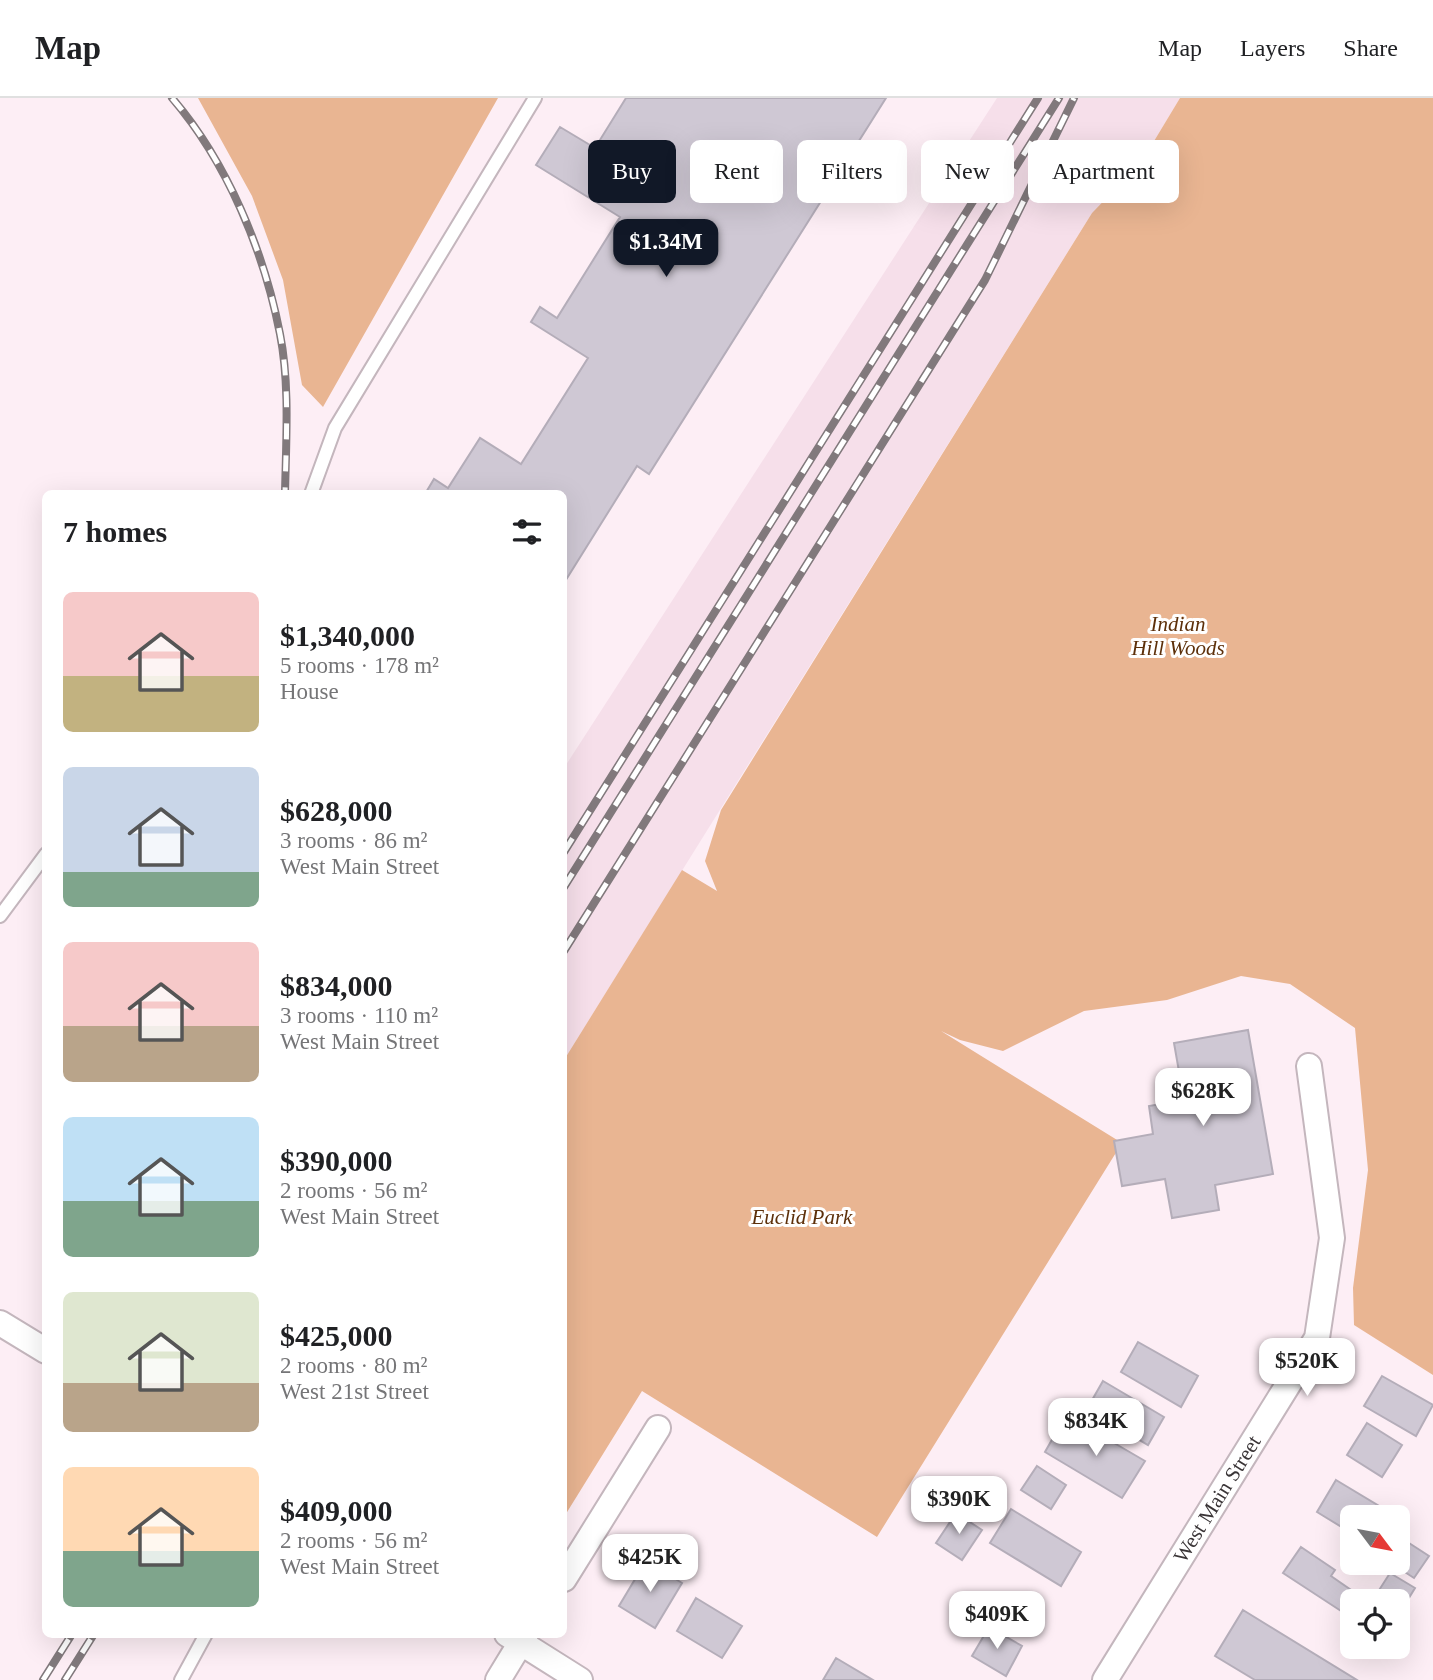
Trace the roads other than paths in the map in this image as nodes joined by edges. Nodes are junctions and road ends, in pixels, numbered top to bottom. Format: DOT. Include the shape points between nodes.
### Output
graph roads {
  1 [pos="535,98"];
  2 [pos="312,490"];
  3 [pos="42,859"];
  4 [pos="0,916"];
  5 [pos="1309,1066"];
  6 [pos="0,1323"];
  7 [pos="42,1349"];
  8 [pos="659,1428"];
  9 [pos="567,1574"];
  10 [pos="204,1638"];
  11 [pos="518,1638"];
  12 [pos="519,1638"];
  13 [pos="181,1680"];
  14 [pos="498,1680"];
  15 [pos="580,1680"];
  16 [pos="1105,1680"];
  1 -- 2 [label="lane" via="335,428"];
  3 -- 4 [label="lane"];
  5 -- 16 [label="street, West Main Street" via="1332,1238 1317,1338"];
  6 -- 7 [label="street"];
  8 -- 9 [label="street"];
  10 -- 13 [label="lane"];
  11 -- 14 [label="street"];
  12 -- 15 [label="street"];
}
